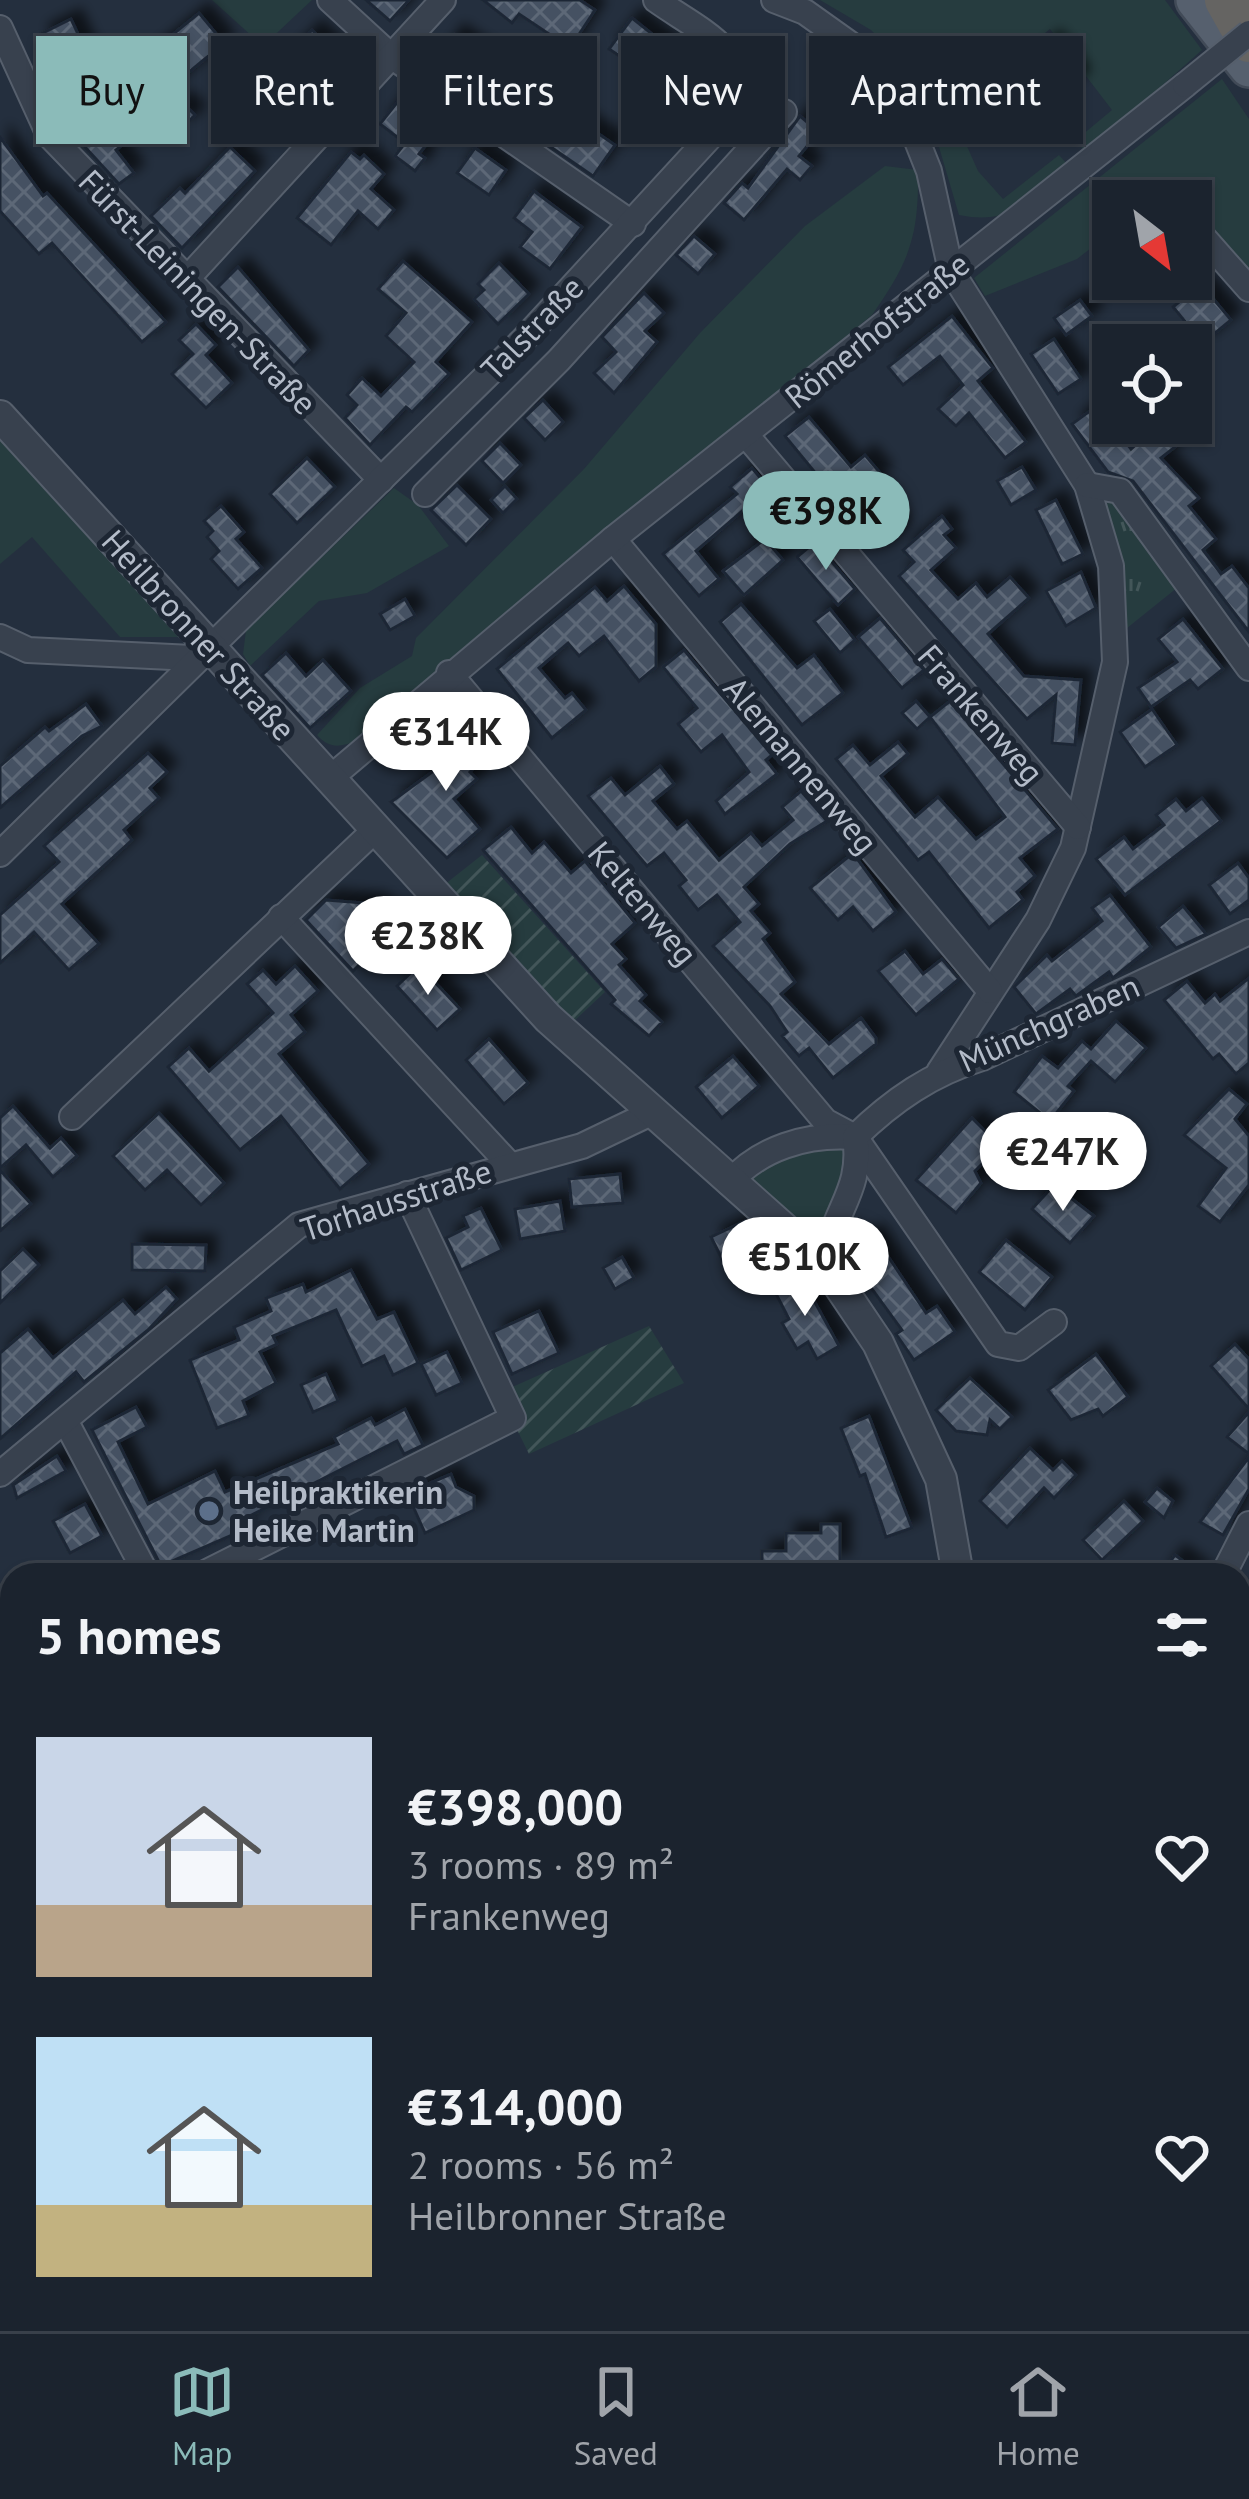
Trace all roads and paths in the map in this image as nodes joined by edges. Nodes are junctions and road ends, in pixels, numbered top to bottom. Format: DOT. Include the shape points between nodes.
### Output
graph roads {
  1 [pos="330,0"];
  2 [pos="443,0"];
  3 [pos="656,0"];
  4 [pos="774,0"];
  5 [pos="1196,0"];
  6 [pos="1226,0"];
  7 [pos="0,28"];
  8 [pos="1249,37"];
  9 [pos="391,56"];
  10 [pos="1249,68"];
  11 [pos="755,144"];
  12 [pos="633,224"];
  13 [pos="1212,247"];
  14 [pos="951,271"];
  15 [pos="185,281"];
  16 [pos="1249,289"];
  17 [pos="0,416"];
  18 [pos="746,435"];
  19 [pos="381,480"];
  20 [pos="1087,485"];
  21 [pos="425,494"];
  22 [pos="614,539"];
  23 [pos="0,637"];
  24 [pos="211,650"];
  25 [pos="1249,668"];
  26 [pos="449,673"];
  27 [pos="328,779"];
  28 [pos="1078,827"];
  29 [pos="376,828"];
  30 [pos="0,854"];
  31 [pos="281,917"];
  32 [pos="1249,932"];
  33 [pos="990,991"];
  34 [pos="939,1072"];
  35 [pos="653,1112"];
  36 [pos="72,1117"];
  37 [pos="855,1137"];
  38 [pos="509,1164"];
  39 [pos="729,1183"];
  40 [pos="407,1194"];
  41 [pos="826,1266"];
  42 [pos="1054,1322"];
  43 [pos="66,1422"];
  44 [pos="0,1474"];
  45 [pos="1249,1524"];
  46 [pos="141,1563"];
  47 [pos="225,1563"];
  48 [pos="956,1563"];
  49 [pos="1229,1563"];
  1 -- 9 [label="street"];
  2 -- 9 [label="street"];
  3 -- 12 [label="street, Talstraße" via="728,52 745,72 744,100"];
  4 -- 14 [label="street" via="871,59 898,93 929,172"];
  5 -- 10 [label="main road"];
  6 -- 8 [label="highway"];
  7 -- 15 [label="street, Fürst-Leiningen-Straße" via="49,134"];
  8 -- 14 [label="street, Römerhofstraße, bridge"];
  9 -- 12 [label="street"];
  9 -- 15 [label="street"];
  11 -- 21 [label="street"];
  12 -- 19 [label="street, Talstraße"];
  13 -- 16 [label="street"];
  14 -- 18 [label="street, Römerhofstraße"];
  14 -- 20 [label="street"];
  15 -- 19 [label="street, Fürst-Leiningen-Straße"];
  17 -- 24 [label="street, Heilbronner Straße"];
  18 -- 22 [label="street, Römerhofstraße"];
  18 -- 28 [label="street, Frankenweg"];
  19 -- 24 [label="street, Talstraße"];
  20 -- 25 [label="street" via="1120,491"];
  20 -- 28 [label="street" via="1111,566 1115,662"];
  22 -- 26 [label="street, Römerhofstraße"];
  22 -- 33 [label="street, Alemannenweg"];
  23 -- 24 [label="street" via="28,650 192,658"];
  24 -- 27 [label="street, Heilbronner Straße"];
  24 -- 30 [label="street, Talstraße"];
  26 -- 27 [label="street"];
  26 -- 37 [label="street, Keltenweg" via="825,1121"];
  27 -- 29 [label="street, Heilbronner Straße"];
  28 -- 33 [label="street" via="1059,883"];
  29 -- 31 [label="street"];
  29 -- 35 [label="street, Heilbronner Straße" via="548,1018"];
  31 -- 36 [label="street"];
  31 -- 38 [label="street"];
  32 -- 34 [label="street, Münchgraben"];
  33 -- 34 [label="street"];
  34 -- 37 [label="street, Münchgraben"];
  35 -- 38 [label="street, Torhausstraße" via="582,1146"];
  35 -- 39 [label="street, Heilbronner Straße"];
  37 -- 39 [label="street" via="770,1150"];
  37 -- 41 [label="street" via="860,1170 828,1239"];
  37 -- 42 [label="street, Keltenweg" via="998,1344 1019,1348"];
  38 -- 40 [label="street, Torhausstraße"];
  39 -- 41 [label="street, Heilbronner Straße"];
  40 -- 43 [label="street, Torhausstraße" via="299,1225"];
  40 -- 47 [label="street" via="513,1418"];
  41 -- 48 [label="street, Heilbronner Straße" via="878,1343 941,1479"];
  43 -- 44 [label="street, Torhausstraße"];
  43 -- 46 [label="street"];
  45 -- 49 [label="street"];
}
